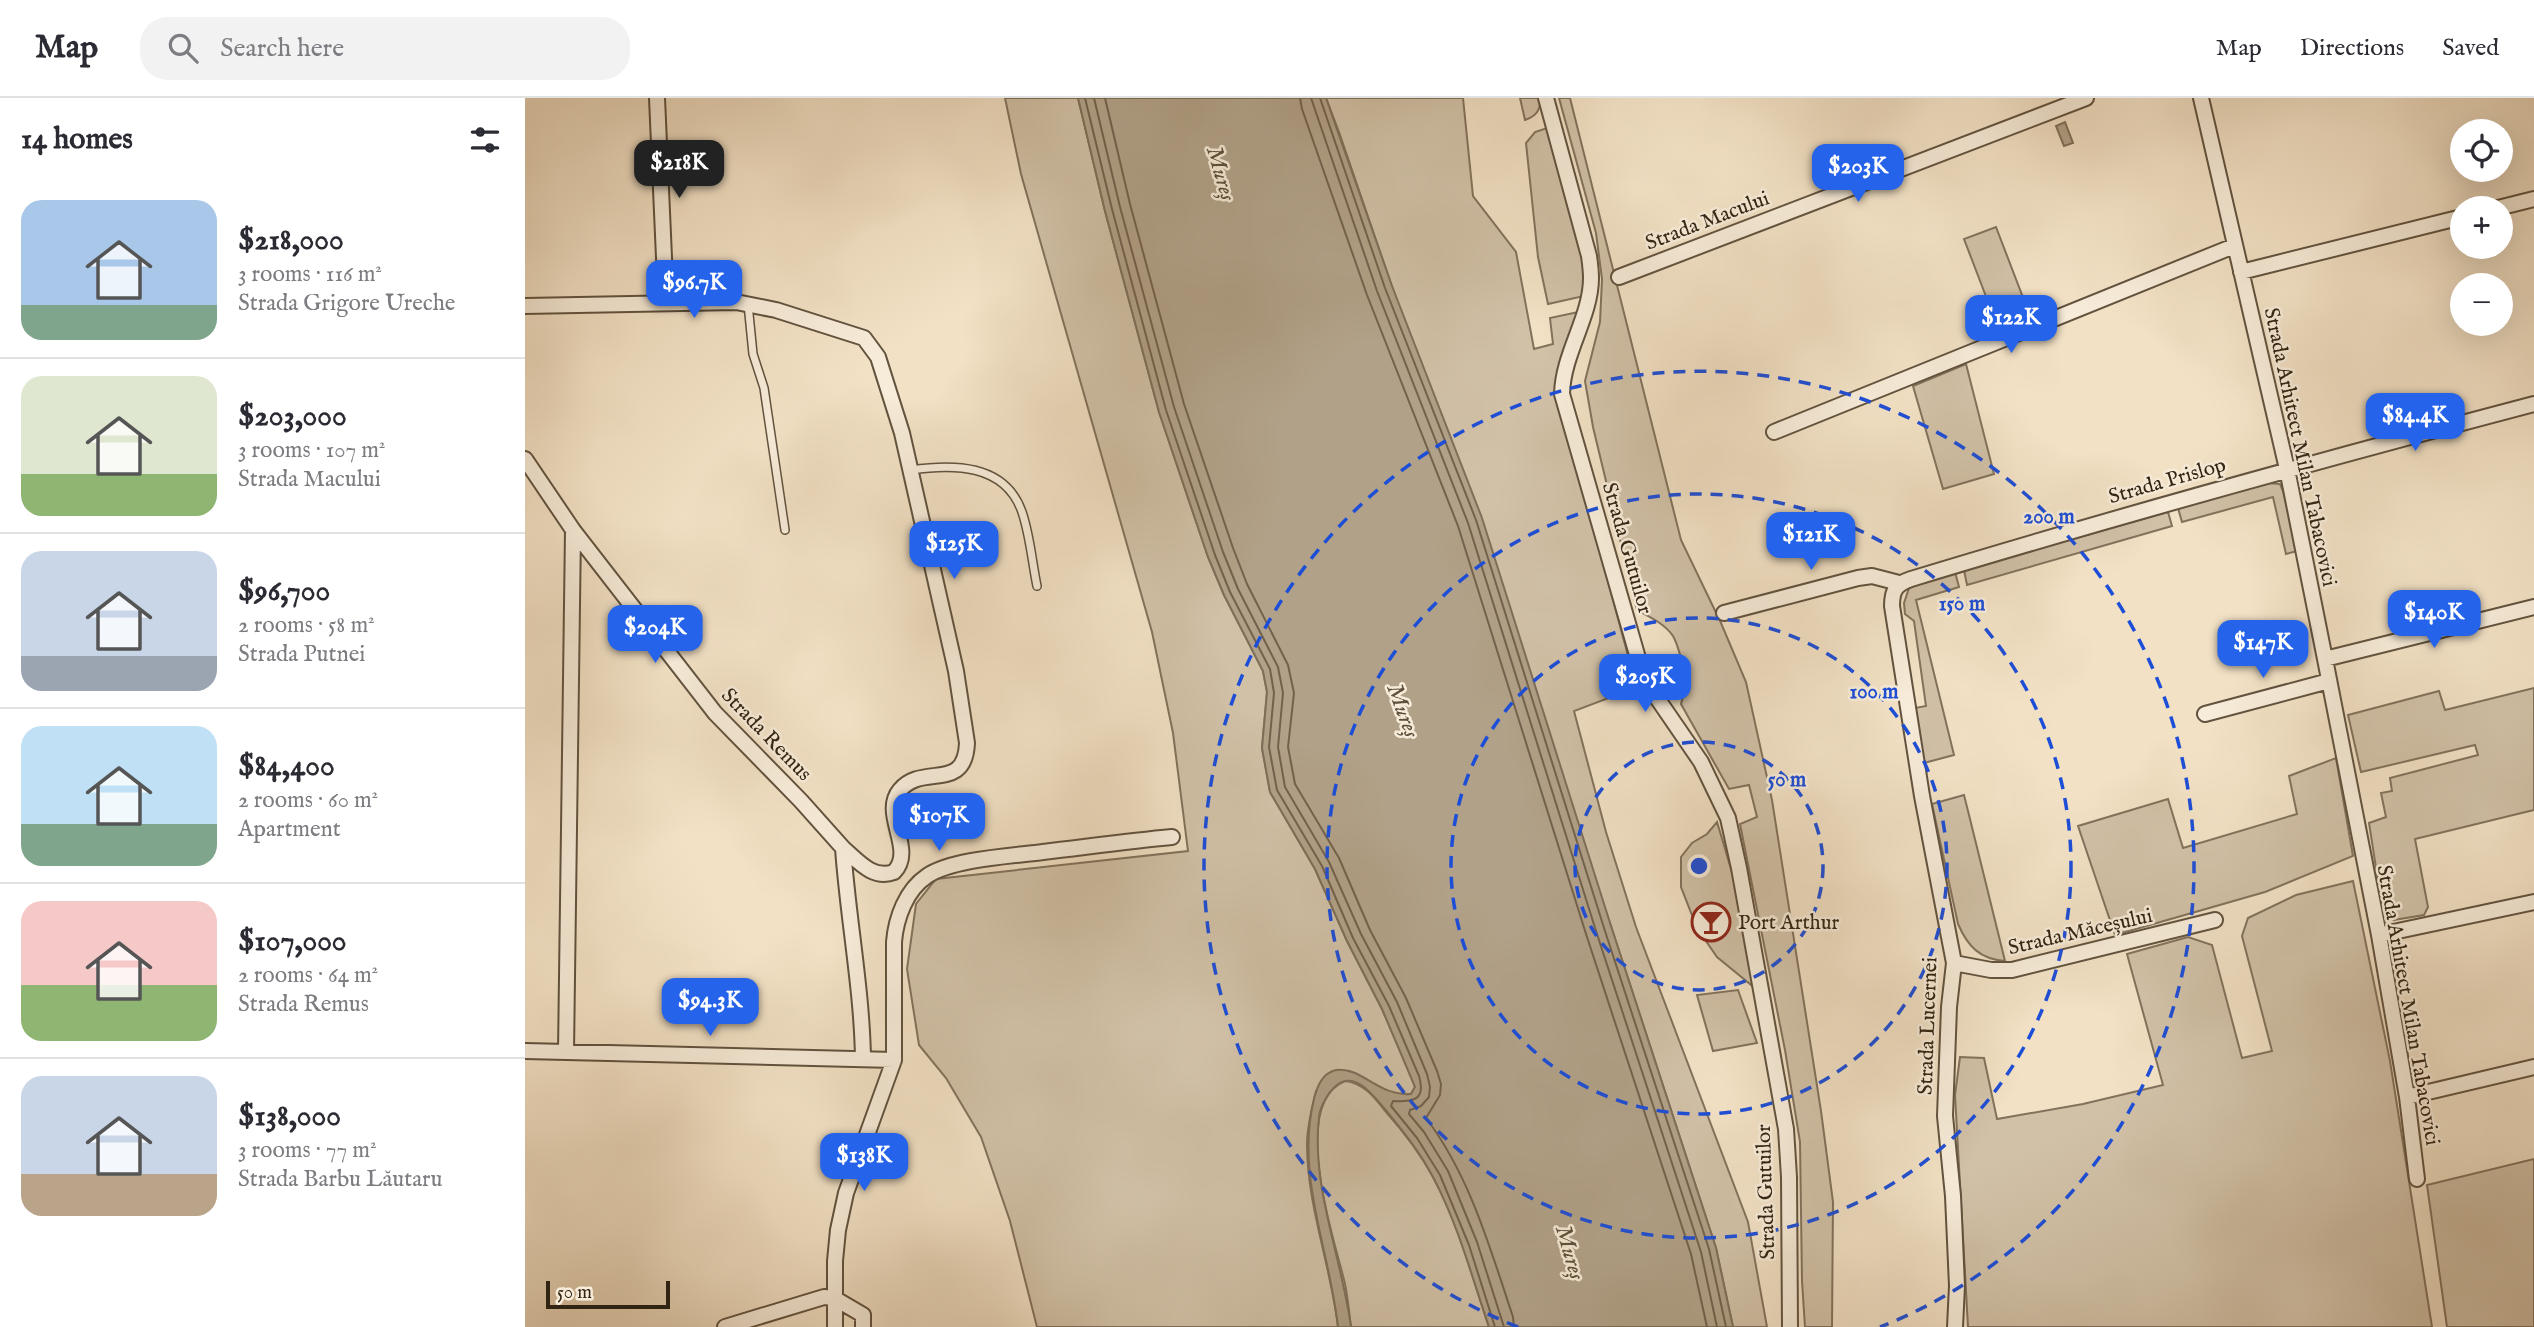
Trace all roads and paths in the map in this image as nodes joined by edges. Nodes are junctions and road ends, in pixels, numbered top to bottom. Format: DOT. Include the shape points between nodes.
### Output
graph roads {
  1 [pos="657,98"];
  2 [pos="1546,98"];
  3 [pos="2085,98"];
  4 [pos="2201,98"];
  5 [pos="2534,199"];
  6 [pos="2513,204"];
  7 [pos="2450,220"];
  8 [pos="2234,246"];
  9 [pos="2241,272"];
  10 [pos="1619,276"];
  11 [pos="666,303"];
  12 [pos="748,304"];
  13 [pos="525,306"];
  14 [pos="2534,404"];
  15 [pos="1774,432"];
  16 [pos="525,459"];
  17 [pos="2287,469"];
  18 [pos="911,471"];
  19 [pos="573,530"];
  20 [pos="785,530"];
  21 [pos="1899,583"];
  22 [pos="1037,586"];
  23 [pos="2534,607"];
  24 [pos="1724,613"];
  25 [pos="2325,659"];
  26 [pos="2329,681"];
  27 [pos="2206,714"];
  28 [pos="1172,837"];
  29 [pos="843,848"];
  30 [pos="2534,902"];
  31 [pos="2215,920"];
  32 [pos="2379,935"];
  33 [pos="1954,963"];
  34 [pos="525,1051"];
  35 [pos="566,1052"];
  36 [pos="863,1059"];
  37 [pos="894,1060"];
  38 [pos="2534,1067"];
  39 [pos="2407,1097"];
  40 [pos="2417,1180"];
  41 [pos="834,1298"];
  42 [pos="725,1327"];
  43 [pos="835,1327"];
  44 [pos="863,1327"];
  45 [pos="1790,1327"];
  46 [pos="1955,1327"];
  1 -- 11 [label="street"];
  2 -- 45 [label="street, Strada Gutuilor" via="1589,256 1591,279 1562,394 1644,679 1701,762 1728,818 1786,1129"];
  3 -- 10 [label="street, Strada Macului"];
  4 -- 8 [label="street, Strada Arhitect Milan Tabacovici"];
  5 -- 6 [label="street"];
  7 -- 9 [label="street"];
  8 -- 9 [label="street, Strada Arhitect Milan Tabacovici"];
  8 -- 15 [label="street"];
  9 -- 17 [label="street, Strada Arhitect Milan Tabacovici"];
  11 -- 12 [label="street"];
  11 -- 13 [label="street"];
  12 -- 18 [label="street" via="864,338 878,357"];
  12 -- 20 [label="lane"];
  14 -- 17 [label="street, Strada Prislop"];
  16 -- 19 [label="street, Strada Remus"];
  17 -- 21 [label="street, Strada Prislop"];
  17 -- 25 [label="street, Strada Arhitect Milan Tabacovici"];
  18 -- 22 [label="lane" via="964,466 1000,482 1022,511"];
  18 -- 29 [label="street, Strada Remus" via="956,671 967,754 962,765 948,775 912,781 900,790 895,808 902,859 894,873 873,872"];
  19 -- 29 [label="street, Strada Remus" via="715,713"];
  19 -- 35 [label="street"];
  21 -- 24 [label="street, Strada Prislop" via="1872,576 1858,578"];
  21 -- 33 [label="street, Strada Lucernei" via="1892,592 1892,606"];
  23 -- 25 [label="street"];
  25 -- 26 [label="street, Strada Arhitect Milan Tabacovici"];
  26 -- 27 [label="street"];
  26 -- 32 [label="street, Strada Arhitect Milan Tabacovici"];
  28 -- 37 [label="street" via="995,858 928,875 916,885 896,924"];
  29 -- 36 [label="street"];
  30 -- 32 [label="street"];
  31 -- 33 [label="street, Strada Măceșului" via="2012,970 1991,971"];
  32 -- 39 [label="street, Strada Arhitect Milan Tabacovici"];
  33 -- 46 [label="street, Strada Lucernei" via="1945,1116 1953,1196"];
  34 -- 35 [label="street"];
  35 -- 36 [label="street"];
  36 -- 37 [label="street"];
  37 -- 41 [label="street" via="846,1193 838,1230"];
  38 -- 39 [label="street"];
  39 -- 40 [label="street, Strada Arhitect Milan Tabacovici"];
  41 -- 42 [label="street" via="810,1300"];
  41 -- 43 [label="street"];
  41 -- 44 [label="street" via="863,1315"];
}
